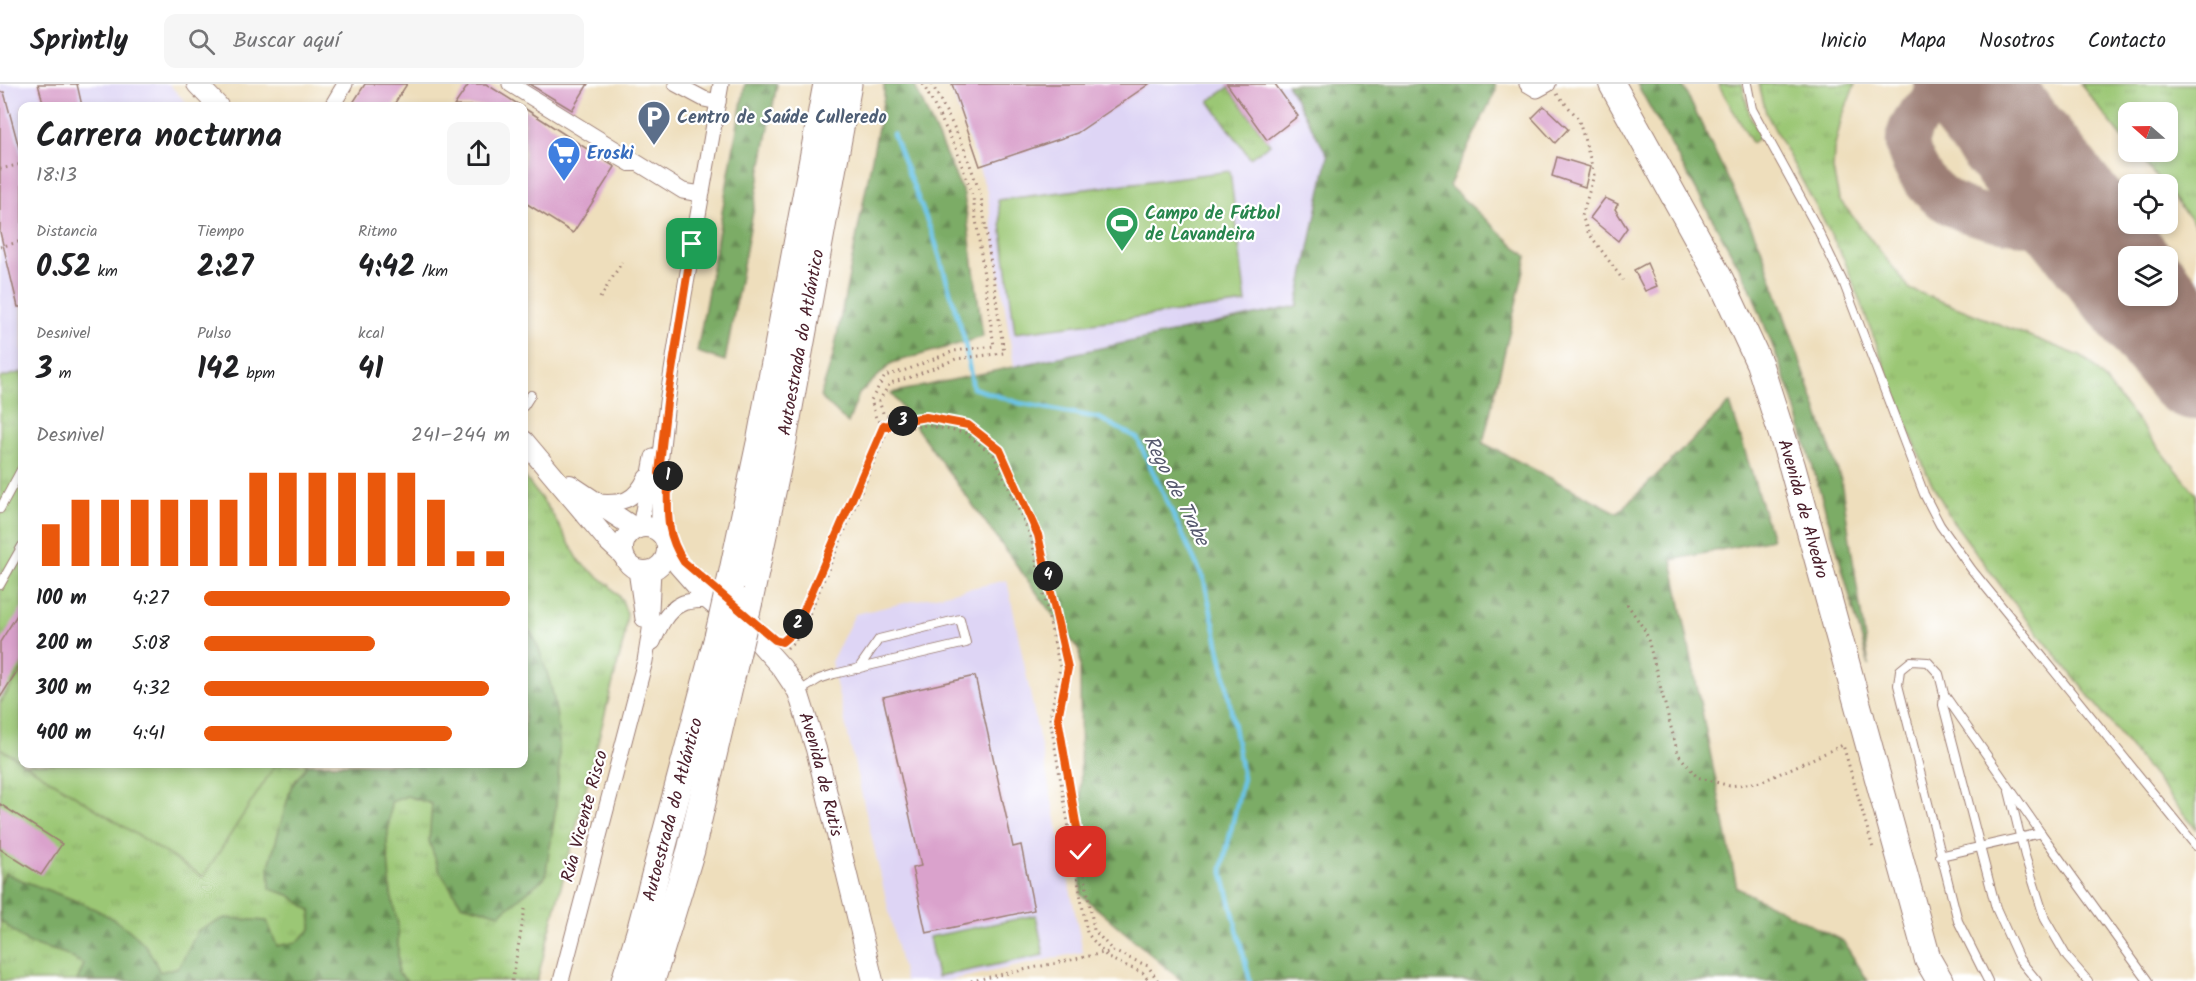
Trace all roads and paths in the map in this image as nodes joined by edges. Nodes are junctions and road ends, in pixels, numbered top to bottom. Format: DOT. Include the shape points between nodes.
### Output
graph roads {
  1 [pos="197,84"];
  2 [pos="345,84"];
  3 [pos="510,84"];
  4 [pos="676,84"];
  5 [pos="722,84"];
  6 [pos="827,84"];
  7 [pos="848,84"];
  8 [pos="923,84"];
  9 [pos="932,84"];
  10 [pos="1527,84"];
  11 [pos="1612,84"];
  12 [pos="1747,84"];
  13 [pos="1549,85"];
  14 [pos="214,102"];
  15 [pos="334,102"];
  16 [pos="718,102"];
  17 [pos="594,147"];
  18 [pos="18,165"];
  19 [pos="645,167"];
  20 [pos="0,169"];
  21 [pos="701,194"];
  22 [pos="18,242"];
  23 [pos="0,247"];
  24 [pos="622,262"];
  25 [pos="1623,280"];
  26 [pos="600,298"];
  27 [pos="531,395"];
  28 [pos="528,400"];
  29 [pos="667,402"];
  30 [pos="892,419"];
  31 [pos="886,426"];
  32 [pos="528,446"];
  33 [pos="649,471"];
  34 [pos="553,474"];
  35 [pos="18,475"];
  36 [pos="596,502"];
  37 [pos="0,508"];
  38 [pos="650,533"];
  39 [pos="18,553"];
  40 [pos="642,566"];
  41 [pos="0,585"];
  42 [pos="729,595"];
  43 [pos="1627,604"];
  44 [pos="775,640"];
  45 [pos="728,644"];
  46 [pos="775,660"];
  47 [pos="645,661"];
  48 [pos="858,669"];
  49 [pos="798,692"];
  50 [pos="1944,694"];
  51 [pos="2008,787"];
  52 [pos="2041,833"];
  53 [pos="2021,837"];
  54 [pos="1894,844"];
  55 [pos="1980,845"];
  56 [pos="2196,846"];
  57 [pos="1940,856"];
  58 [pos="525,909"];
  59 [pos="1113,951"];
  60 [pos="1103,953"];
  61 [pos="1932,974"];
  62 [pos="512,981"];
  63 [pos="561,981"];
  64 [pos="625,981"];
  65 [pos="651,981"];
  66 [pos="873,981"];
  67 [pos="971,981"];
  68 [pos="1149,981"];
  69 [pos="1158,981"];
  70 [pos="1988,981"];
  71 [pos="2037,981"];
  72 [pos="2088,981"];
  73 [pos="2148,981"];
  1 -- 14 [label="street"];
  2 -- 15 [label="street"];
  3 -- 19 [label="street"];
  4 -- 16 [label="street"];
  5 -- 16 [label="street"];
  6 -- 42 [label="highway, Autoestrada do Atlántico"];
  7 -- 42 [label="highway, Autoestrada do Atlántico" via="783,441"];
  8 -- 31 [label="path" via="956,148 973,198 994,346 954,351 885,376 871,400 876,418"];
  9 -- 30 [label="path" via="963,145 981,196 1004,353 956,359 890,383 879,401 883,413"];
  10 -- 13 [label="street" via="1537,90"];
  11 -- 54 [label="highway, Avenida de Alvedro" via="1720,279 1759,363 1795,477"];
  12 -- 56 [label="lane" via="1752,109 1844,284 1924,494 1940,525 1972,570"];
  13 -- 25 [label="path" via="1578,117 1593,175 1582,216 1588,232"];
  16 -- 21 [label="street"];
  17 -- 19 [label="lane" via="629,167"];
  18 -- 20 [label="path"];
  19 -- 21 [label="street" via="683,191"];
  21 -- 29 [label="street"];
  22 -- 23 [label="path"];
  24 -- 26 [label="path"];
  27 -- 28 [label="lane"];
  29 -- 33 [label="street"];
  29 -- 38 [label="street"];
  30 -- 31 [label="path"];
  30 -- 59 [label="path" via="897,422 926,417 968,425 1000,450 1038,535 1068,668 1058,718 1094,930"];
  31 -- 44 [label="path" via="795,631 782,642"];
  31 -- 46 [label="path" via="800,636"];
  31 -- 60 [label="path" via="895,430 926,425 965,433 994,455 1031,537 1060,668 1050,718 1084,921 1087,933"];
  32 -- 34 [label="street, Avenida de Rutis"];
  33 -- 36 [label="street" via="640,490 629,498 616,503"];
  33 -- 38 [label="street"];
  34 -- 36 [label="street, Avenida de Rutis"];
  34 -- 40 [label="street, Avenida de Rutis" via="609,542"];
  35 -- 37 [label="lane"];
  36 -- 38 [label="street, Avenida de Rutis"];
  38 -- 40 [label="street" via="665,559"];
  38 -- 40 [label="street" via="624,540"];
  38 -- 42 [label="street, Avenida de Rutis" via="680,566"];
  39 -- 41 [label="lane"];
  40 -- 42 [label="street, Avenida de Rutis"];
  40 -- 47 [label="street, Rúa Vicente Risco"];
  42 -- 45 [label="highway, bridge"];
  42 -- 46 [label="street, Avenida de Rutis" via="758,642"];
  42 -- 47 [label="street" via="681,604 659,627"];
  43 -- 54 [label="path" via="1646,632 1678,754 1697,777 1730,786 1761,782 1843,744 1873,848"];
  45 -- 64 [label="highway, Autoestrada do Atlántico"];
  45 -- 65 [label="highway, Autoestrada do Atlántico" via="691,850"];
  46 -- 49 [label="street, Avenida de Rutis"];
  47 -- 63 [label="street, Rúa Vicente Risco"];
  48 -- 48 [label="lane" via="966,644 960,619 879,639"];
  48 -- 49 [label="lane" via="819,679"];
  49 -- 66 [label="street, Avenida de Rutis" via="816,749"];
  50 -- 51 [label="lane"];
  50 -- 55 [label="lane" via="1943,705"];
  50 -- 57 [label="lane" via="1939,674 1928,662 1911,661 1900,670 1898,685"];
  51 -- 52 [label="lane"];
  51 -- 53 [label="lane"];
  52 -- 53 [label="lane"];
  52 -- 73 [label="lane"];
  53 -- 55 [label="lane"];
  53 -- 72 [label="lane" via="2045,919 2067,957"];
  54 -- 61 [label="highway, Avenida de Alvedro"];
  55 -- 57 [label="lane"];
  55 -- 71 [label="lane" via="1996,908 2019,959"];
  57 -- 70 [label="lane" via="1958,921"];
  58 -- 62 [label="path"];
  59 -- 60 [label="path"];
  59 -- 69 [label="path" via="1148,966"];
  60 -- 67 [label="path"];
  60 -- 68 [label="path" via="1143,973"];
}
